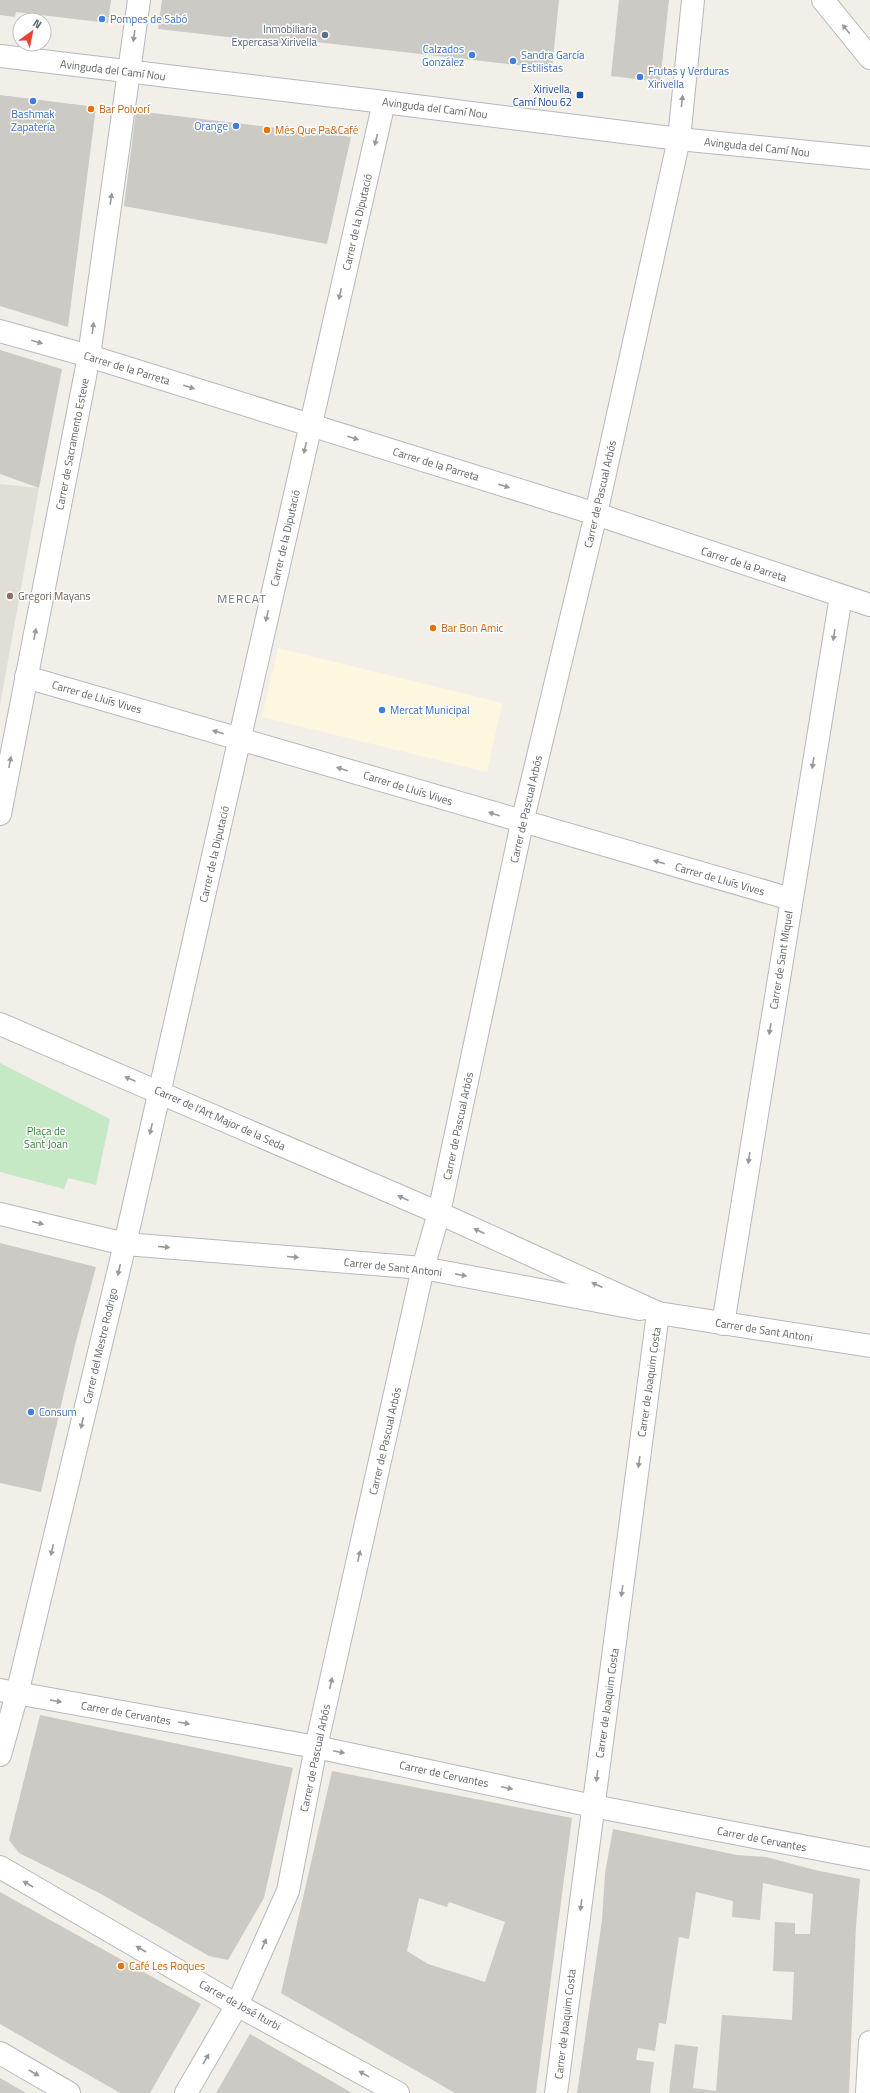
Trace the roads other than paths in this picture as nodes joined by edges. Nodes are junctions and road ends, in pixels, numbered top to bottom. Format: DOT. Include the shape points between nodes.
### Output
graph roads {
  1 [pos="139,0"];
  2 [pos="693,0"];
  3 [pos="823,0"];
  4 [pos="0,56"];
  5 [pos="870,58"];
  6 [pos="130,72"];
  7 [pos="384,102"];
  8 [pos="679,139"];
  9 [pos="870,158"];
  10 [pos="0,331"];
  11 [pos="89,356"];
  12 [pos="310,425"];
  13 [pos="596,514"];
  14 [pos="841,596"];
  15 [pos="870,605"];
  16 [pos="26,677"];
  17 [pos="240,738"];
  18 [pos="0,814"];
  19 [pos="522,823"];
  20 [pos="791,899"];
  21 [pos="0,1024"];
  22 [pos="160,1091"];
  23 [pos="439,1213"];
  24 [pos="0,1214"];
  25 [pos="125,1244"];
  26 [pos="423,1268"];
  27 [pos="658,1313"];
  28 [pos="723,1324"];
  29 [pos="870,1346"];
  30 [pos="9,1692"];
  31 [pos="316,1747"];
  32 [pos="0,1755"];
  33 [pos="594,1806"];
  34 [pos="870,1859"];
  35 [pos="0,1867"];
  36 [pos="237,2004"];
  37 [pos="870,2042"];
  38 [pos="0,2053"];
  39 [pos="69,2093"];
  40 [pos="186,2093"];
  41 [pos="398,2093"];
  42 [pos="556,2093"];
  43 [pos="867,2093"];
  1 -- 6 [label="street, Carrer de Sacramento Esteve, one-way"];
  8 -- 2 [label="street, Carrer de Pascual Arbós, one-way"];
  5 -- 3 [label="street, one-way"];
  4 -- 6 [label="street, Avinguda del Camí Nou"];
  6 -- 7 [label="street, Avinguda del Camí Nou"];
  11 -- 6 [label="street, Carrer de Sacramento Esteve, one-way"];
  7 -- 8 [label="street, Avinguda del Camí Nou"];
  7 -- 12 [label="street, Carrer de la Diputació, one-way"];
  8 -- 9 [label="street, Avinguda del Camí Nou"];
  8 -- 13 [label="street, Carrer de Pascual Arbós"];
  10 -- 11 [label="street, Carrer de la Parreta, one-way"];
  11 -- 12 [label="street, Carrer de la Parreta, one-way"];
  16 -- 11 [label="street, Carrer de Sacramento Esteve, one-way"];
  12 -- 13 [label="street, Carrer de la Parreta, one-way"];
  12 -- 17 [label="street, Carrer de la Diputació, one-way"];
  13 -- 14 [label="street, Carrer de la Parreta"];
  13 -- 19 [label="street, Carrer de Pascual Arbós"];
  14 -- 15 [label="street, Carrer de la Parreta"];
  14 -- 20 [label="street, Carrer de Sant Miquel, one-way"];
  17 -- 16 [label="street, Carrer de Lluís Vives, one-way"];
  18 -- 16 [label="street, Carrer de Sacramento Esteve, one-way"];
  19 -- 17 [label="street, Carrer de Lluís Vives, one-way"];
  17 -- 22 [label="street, Carrer de la Diputació"];
  20 -- 19 [label="street, Carrer de Lluís Vives, one-way"];
  19 -- 23 [label="street, Carrer de Pascual Arbós"];
  20 -- 28 [label="street, Carrer de Sant Miquel, one-way"];
  22 -- 21 [label="street, Carrer de l'Art Major de la Seda, one-way"];
  23 -- 22 [label="street, Carrer de l'Art Major de la Seda, one-way"];
  22 -- 25 [label="street, Carrer del Mestre Rodrigo, one-way"];
  23 -- 26 [label="street, Carrer de Pascual Arbós"];
  27 -- 23 [label="street, Carrer de Sant Antoni, one-way"];
  24 -- 25 [label="street, one-way"];
  25 -- 26 [label="street, Carrer de Sant Antoni, one-way"];
  25 -- 30 [label="street, Carrer del Mestre Rodrigo, one-way"];
  26 -- 27 [label="street, Carrer de Sant Antoni, one-way"];
  31 -- 26 [label="street, Carrer de Pascual Arbós, one-way"];
  27 -- 28 [label="street, Carrer de Sant Antoni"];
  27 -- 33 [label="street, Carrer de Joaquim Costa, one-way"];
  28 -- 29 [label="street, Carrer de Sant Antoni"];
  30 -- 31 [label="street, Carrer de Cervantes, one-way"];
  30 -- 32 [label="street, Carrer del Mestre Rodrigo"];
  31 -- 33 [label="street, Carrer de Cervantes, one-way"];
  36 -- 31 [label="street, Carrer de Pascual Arbós, one-way" via="288,1891"];
  33 -- 34 [label="street, Carrer de Cervantes"];
  33 -- 42 [label="street, Carrer de Joaquim Costa, one-way"];
  36 -- 35 [label="street, Carrer de José Iturbi, one-way"];
  40 -- 36 [label="street, Carrer de Pascual Arbós, one-way"];
  41 -- 36 [label="street, Carrer de José Iturbi, one-way"];
  37 -- 43 [label="street"];
  38 -- 39 [label="street, one-way"];
}
